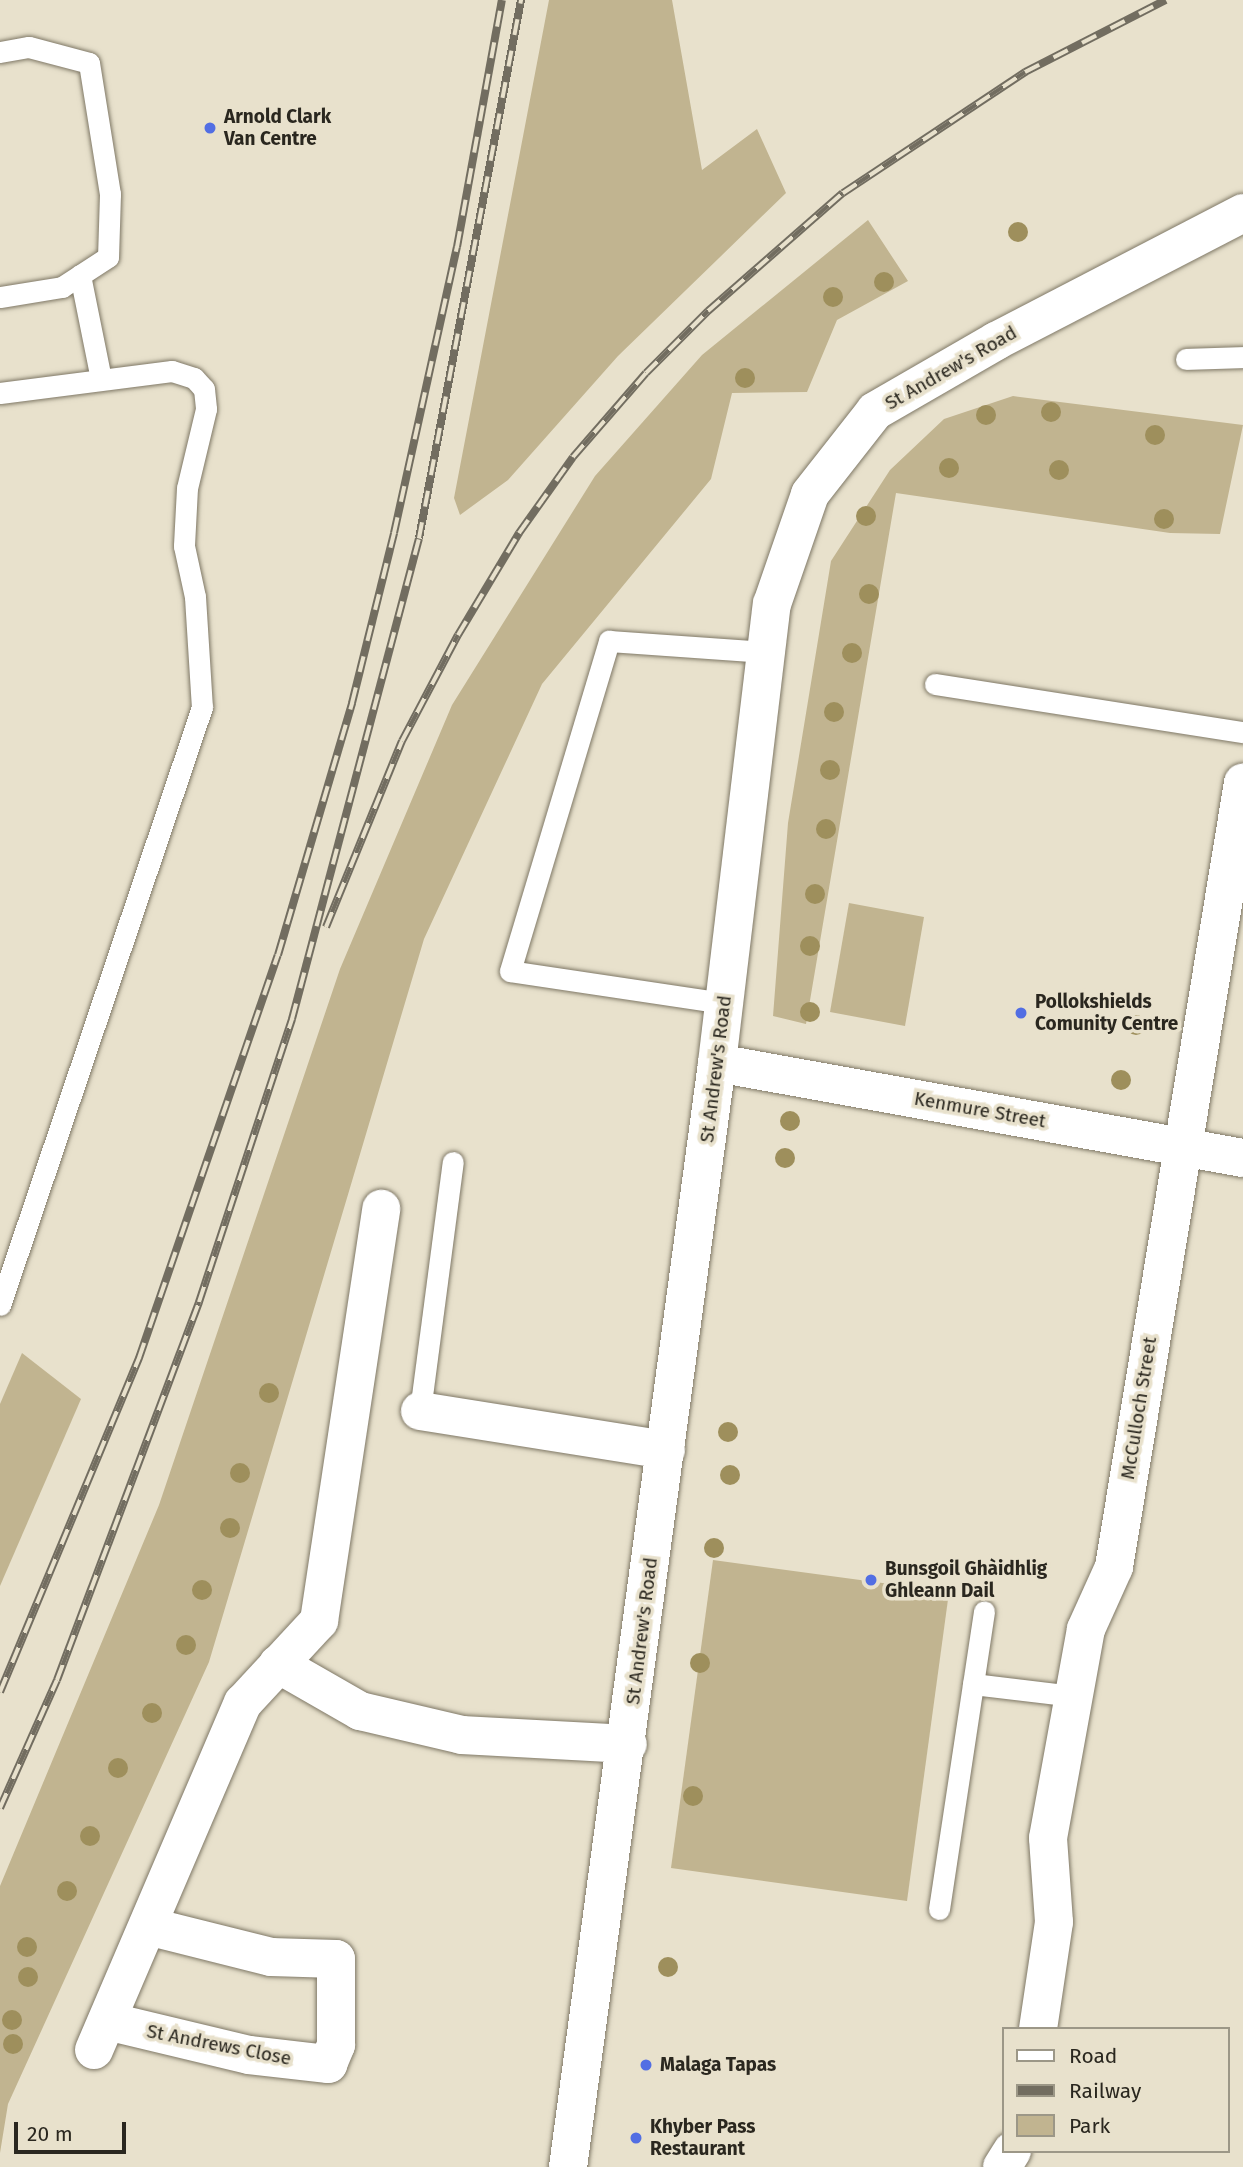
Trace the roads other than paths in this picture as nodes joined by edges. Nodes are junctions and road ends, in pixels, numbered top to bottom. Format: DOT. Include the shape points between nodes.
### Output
graph roads {
  1 [pos="0,52"];
  2 [pos="1243,213"];
  3 [pos="80,275"];
  4 [pos="0,297"];
  5 [pos="1243,357"];
  6 [pos="1186,359"];
  7 [pos="101,379"];
  8 [pos="0,393"];
  9 [pos="766,652"];
  10 [pos="935,684"];
  11 [pos="1243,732"];
  12 [pos="1243,783"];
  13 [pos="724,1003"];
  14 [pos="717,1063"];
  15 [pos="1181,1146"];
  16 [pos="1243,1158"];
  17 [pos="453,1163"];
  18 [pos="381,1209"];
  19 [pos="0,1305"];
  20 [pos="420,1411"];
  21 [pos="666,1450"];
  22 [pos="984,1611"];
  23 [pos="278,1664"];
  24 [pos="973,1684"];
  25 [pos="1074,1696"];
  26 [pos="628,1744"];
  27 [pos="939,1909"];
  28 [pos="148,1926"];
  29 [pos="1038,2027"];
  30 [pos="568,2167"];
  1 -- 3 [label="lane" via="29,47 89,63 110,194 108,257"];
  2 -- 9 [label="street, St Andrew's Road" via="996,341 875,411 810,494 772,604"];
  3 -- 4 [label="lane" via="62,287"];
  3 -- 7 [label="lane"];
  5 -- 6 [label="lane"];
  7 -- 8 [label="lane"];
  7 -- 19 [label="lane" via="173,371 194,378 205,389 206,409 187,488 184,546 195,597 202,707"];
  9 -- 13 [label="street, St Andrew's Road"];
  9 -- 13 [label="lane" via="609,641 510,971"];
  10 -- 11 [label="lane"];
  12 -- 15 [label="street, McCulloch Street"];
  13 -- 14 [label="street, St Andrew's Road"];
  14 -- 15 [label="street, Kenmure Street"];
  14 -- 21 [label="street, St Andrew's Road"];
  15 -- 16 [label="street, Kenmure Street"];
  15 -- 25 [label="street, McCulloch Street" via="1114,1567 1086,1629"];
  17 -- 20 [label="lane"];
  18 -- 23 [label="street, St Andrews Close" via="319,1621"];
  20 -- 21 [label="street"];
  21 -- 26 [label="street, St Andrew's Road"];
  22 -- 24 [label="lane"];
  23 -- 26 [label="street" via="360,1711 462,1735"];
  23 -- 28 [label="street, St Andrews Close" via="243,1703"];
  24 -- 25 [label="lane"];
  24 -- 27 [label="lane"];
  25 -- 29 [label="street, McCulloch Street" via="1048,1838 1054,1922"];
  26 -- 30 [label="street, St Andrew's Road"];
  28 -- 28 [label="street, St Andrews Close" via="271,1957 336,1959 336,2045 328,2064 100,2035"];
}
